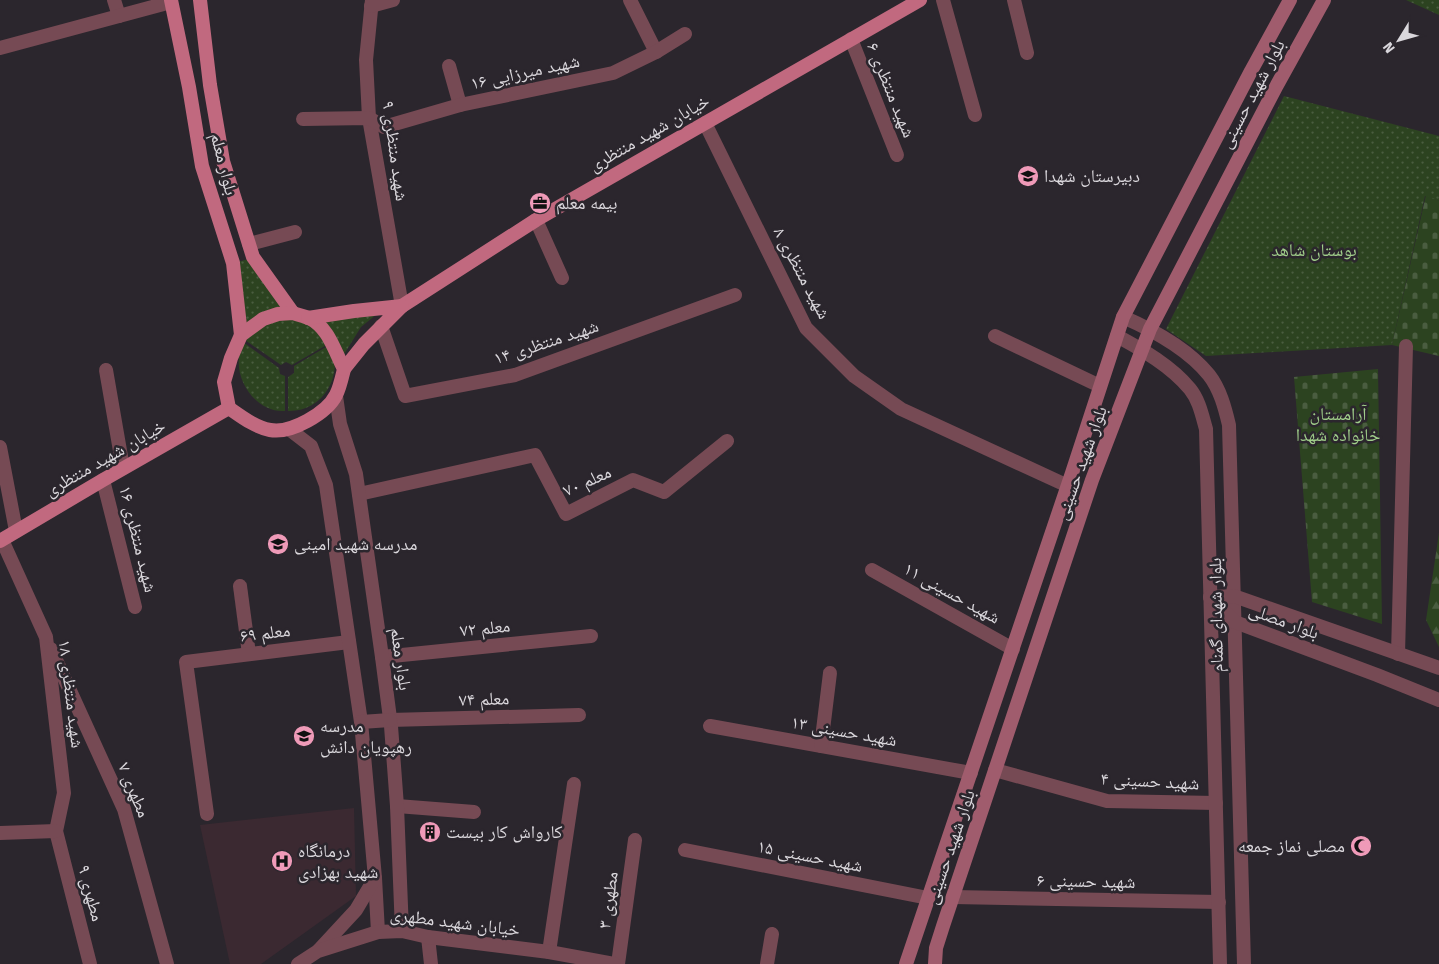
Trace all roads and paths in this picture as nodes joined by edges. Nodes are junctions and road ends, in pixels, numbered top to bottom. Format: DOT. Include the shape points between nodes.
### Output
graph roads {
  1 [pos="114,0"];
  2 [pos="200,0"];
  3 [pos="393,0"];
  4 [pos="630,0"];
  5 [pos="920,0"];
  6 [pos="943,0"];
  7 [pos="1014,0"];
  8 [pos="1290,0"];
  9 [pos="1324,0"];
  10 [pos="171,1"];
  11 [pos="371,3"];
  12 [pos="119,16"];
  13 [pos="684,34"];
  14 [pos="851,39"];
  15 [pos="0,48"];
  16 [pos="656,52"];
  17 [pos="1027,53"];
  18 [pos="449,66"];
  19 [pos="460,105"];
  20 [pos="975,115"];
  21 [pos="369,118"];
  22 [pos="303,119"];
  23 [pos="705,123"];
  24 [pos="897,155"];
  25 [pos="536,220"];
  26 [pos="295,232"];
  27 [pos="249,244"];
  28 [pos="562,278"];
  29 [pos="735,295"];
  30 [pos="402,306"];
  31 [pos="293,313"];
  32 [pos="1123,317"];
  33 [pos="308,318"];
  34 [pos="381,326"];
  35 [pos="1150,329"];
  36 [pos="241,335"];
  37 [pos="995,336"];
  38 [pos="1117,336"];
  39 [pos="1406,346"];
  40 [pos="1143,350"];
  41 [pos="344,368"];
  42 [pos="106,370"];
  43 [pos="1100,386"];
  44 [pos="336,396"];
  45 [pos="229,408"];
  46 [pos="289,429"];
  47 [pos="727,441"];
  48 [pos="0,447"];
  49 [pos="123,468"];
  50 [pos="103,480"];
  51 [pos="1068,486"];
  52 [pos="359,494"];
  53 [pos="16,531"];
  54 [pos="1,540"];
  55 [pos="872,570"];
  56 [pos="240,586"];
  57 [pos="1234,596"];
  58 [pos="1210,597"];
  59 [pos="135,607"];
  60 [pos="1234,622"];
  61 [pos="591,636"];
  62 [pos="46,637"];
  63 [pos="349,642"];
  64 [pos="1013,649"];
  65 [pos="249,654"];
  66 [pos="1398,654"];
  67 [pos="382,657"];
  68 [pos="1439,668"];
  69 [pos="830,673"];
  70 [pos="1439,700"];
  71 [pos="579,715"];
  72 [pos="390,720"];
  73 [pos="361,722"];
  74 [pos="710,726"];
  75 [pos="821,746"];
  76 [pos="995,770"];
  77 [pos="971,773"];
  78 [pos="574,784"];
  79 [pos="1216,802"];
  80 [pos="397,806"];
  81 [pos="474,812"];
  82 [pos="207,814"];
  83 [pos="56,831"];
  84 [pos="0,833"];
  85 [pos="635,840"];
  86 [pos="685,850"];
  87 [pos="375,878"];
  88 [pos="952,897"];
  89 [pos="928,898"];
  90 [pos="1219,902"];
  91 [pos="402,931"];
  92 [pos="378,932"];
  93 [pos="772,934"];
  94 [pos="428,937"];
  95 [pos="914,941"];
  96 [pos="936,948"];
  97 [pos="318,951"];
  98 [pos="549,952"];
  99 [pos="90,964"];
  100 [pos="167,964"];
  101 [pos="298,964"];
  102 [pos="431,964"];
  103 [pos="614,964"];
  104 [pos="618,964"];
  105 [pos="766,964"];
  106 [pos="906,964"];
  107 [pos="935,964"];
  108 [pos="1220,964"];
  109 [pos="1244,964"];
  1 -- 12 [label="street"];
  2 -- 27 [label="main road, بلوار معلم" via="223,161"];
  3 -- 11 [label="street"];
  4 -- 16 [label="street"];
  5 -- 14 [label="main road, خیابان شهید منتظری"];
  6 -- 20 [label="street"];
  7 -- 17 [label="street"];
  8 -- 32 [label="main road, بلوار شهید حسینی"];
  9 -- 35 [label="main road, بلوار شهید حسینی"];
  10 -- 12 [label="street"];
  10 -- 36 [label="main road, بلوار معلم" via="202,166 233,264"];
  11 -- 21 [label="street, شهید منتظری ۹" via="366,60"];
  12 -- 15 [label="street"];
  13 -- 16 [label="street, شهید میرزایی ۱۶"];
  14 -- 23 [label="main road, خیابان شهید منتظری"];
  14 -- 24 [label="street, شهید منتظری ۶"];
  16 -- 19 [label="street, شهید میرزایی ۱۶" via="613,73"];
  18 -- 19 [label="street"];
  19 -- 21 [label="street, شهید میرزایی ۱۶" via="384,127"];
  21 -- 22 [label="street, شهید میرزایی ۱۶"];
  21 -- 30 [label="street, شهید منتظری ۹"];
  23 -- 25 [label="main road, خیابان شهید منتظری"];
  23 -- 51 [label="street, شهید منتظری ۸" via="806,328 854,376 901,409"];
  25 -- 28 [label="street"];
  25 -- 30 [label="main road, خیابان شهید منتظری"];
  26 -- 27 [label="street"];
  27 -- 31 [label="main road, بلوار معلم" via="253,257"];
  29 -- 34 [label="street, شهید منتظری ۱۴" via="515,375 404,396"];
  30 -- 33 [label="main road"];
  30 -- 34 [label="main road, خیابان شهید منتظری"];
  31 -- 33 [label="main road"];
  31 -- 36 [label="main road" via="263,319"];
  32 -- 35 [label="street, بلوار شهدای گمنام"];
  32 -- 38 [label="main road, بلوار شهید حسینی"];
  33 -- 41 [label="main road" via="321,326 331,339"];
  34 -- 41 [label="main road, خیابان شهید منتظری"];
  35 -- 40 [label="main road, بلوار شهید حسینی"];
  35 -- 57 [label="street, بلوار شهدای گمنام" via="1192,358 1210,376 1223,402 1230,425"];
  36 -- 45 [label="main road" via="224,382"];
  37 -- 43 [label="street"];
  38 -- 40 [label="street, بلوار شهدای گمنام"];
  38 -- 43 [label="main road, بلوار شهید حسینی"];
  39 -- 66 [label="street"];
  40 -- 58 [label="street, بلوار شهدای گمنام" via="1191,390 1201,410 1206,429"];
  40 -- 76 [label="main road, بلوار شهید حسینی" via="1092,480"];
  41 -- 44 [label="main road"];
  42 -- 49 [label="street"];
  43 -- 51 [label="main road, بلوار شهید حسینی"];
  44 -- 46 [label="main road" via="315,417"];
  44 -- 52 [label="street, بلوار معلم" via="340,424"];
  45 -- 46 [label="main road" via="249,422 271,431"];
  45 -- 49 [label="main road, خیابان شهید منتظری"];
  46 -- 63 [label="street" via="311,446 326,485"];
  47 -- 52 [label="street, معلم ۷۰" via="664,492 633,480 566,514 535,455"];
  48 -- 53 [label="street"];
  49 -- 50 [label="main road, خیابان شهید منتظری"];
  50 -- 53 [label="main road, خیابان شهید منتظری"];
  50 -- 59 [label="street, شهید منتظری ۱۶"];
  51 -- 64 [label="main road, بلوار شهید حسینی"];
  52 -- 67 [label="street, بلوار معلم"];
  53 -- 54 [label="main road, خیابان شهید منتظری"];
  54 -- 62 [label="street, شهید منتظری ۱۸"];
  55 -- 64 [label="street, شهید حسینی ۱۱"];
  56 -- 65 [label="street"];
  57 -- 58 [label="street, بلوار مصلی"];
  57 -- 60 [label="street, بلوار شهدای گمنام"];
  57 -- 66 [label="street, بلوار مصلی"];
  58 -- 60 [label="street, بلوار مصلی"];
  58 -- 79 [label="street, بلوار شهدای گمنام"];
  60 -- 70 [label="street, بلوار مصلی"];
  60 -- 109 [label="street, بلوار شهدای گمنام"];
  61 -- 67 [label="street, معلم ۷۲"];
  62 -- 83 [label="street, شهید منتظری ۱۸" via="64,793"];
  62 -- 100 [label="street, مطهری ۷" via="124,809"];
  63 -- 65 [label="street, معلم ۶۹"];
  63 -- 73 [label="street"];
  64 -- 77 [label="main road, بلوار شهید حسینی"];
  65 -- 82 [label="street, معلم ۶۹" via="186,662"];
  66 -- 68 [label="street, بلوار مصلی"];
  67 -- 72 [label="street, بلوار معلم"];
  69 -- 75 [label="street"];
  71 -- 72 [label="street, معلم ۷۴"];
  72 -- 73 [label="street, معلم ۷۴"];
  72 -- 80 [label="street, بلوار معلم"];
  73 -- 87 [label="street"];
  74 -- 75 [label="street, شهید حسینی ۱۳"];
  75 -- 77 [label="street, شهید حسینی ۱۳"];
  76 -- 79 [label="street, شهید حسینی ۴" via="1107,801"];
  76 -- 88 [label="main road, بلوار شهید حسینی"];
  77 -- 89 [label="main road, بلوار شهید حسینی"];
  78 -- 98 [label="street"];
  79 -- 90 [label="street, بلوار شهدای گمنام"];
  80 -- 81 [label="street"];
  80 -- 91 [label="street, بلوار معلم"];
  83 -- 84 [label="street"];
  83 -- 99 [label="street, مطهری ۹"];
  85 -- 104 [label="street, مطهری ۳"];
  86 -- 89 [label="street, شهید حسینی ۱۵"];
  87 -- 92 [label="street"];
  87 -- 97 [label="street" via="356,910"];
  88 -- 90 [label="street, شهید حسینی ۶"];
  88 -- 96 [label="main road, بلوار شهید حسینی"];
  89 -- 95 [label="main road, بلوار شهید حسینی"];
  90 -- 108 [label="street, بلوار شهدای گمنام"];
  91 -- 92 [label="street, خیابان شهید مطهری"];
  91 -- 94 [label="street, خیابان شهید مطهری"];
  92 -- 97 [label="street, خیابان شهید مطهری"];
  93 -- 105 [label="street"];
  94 -- 98 [label="street, خیابان شهید مطهری"];
  94 -- 102 [label="street"];
  95 -- 96 [label="main road" via="925,950"];
  95 -- 106 [label="main road, بلوار شهید حسینی"];
  96 -- 107 [label="main road, بلوار شهید حسینی"];
  97 -- 101 [label="street, خیابان شهید مطهری"];
  98 -- 103 [label="street, خیابان شهید مطهری"];
}
